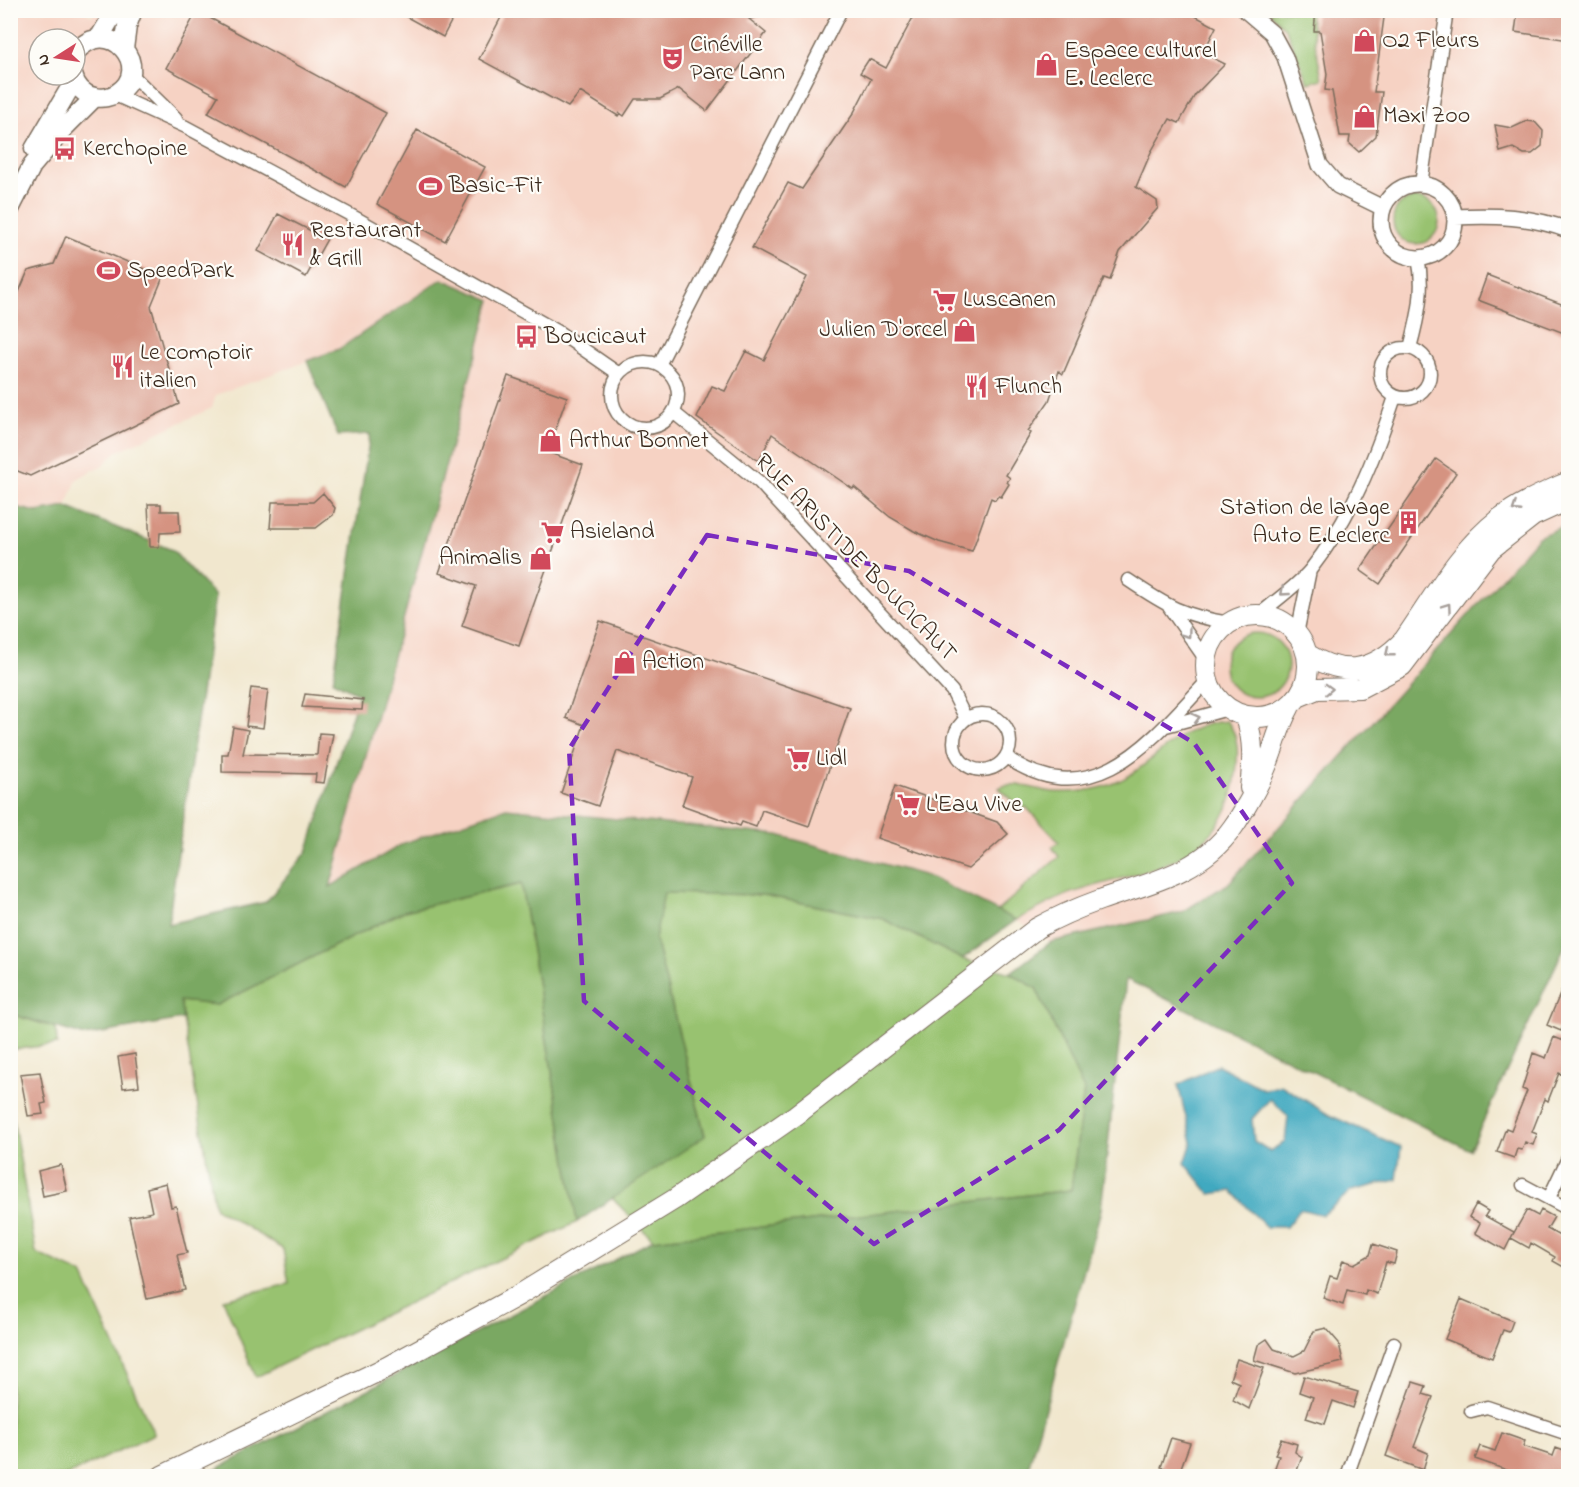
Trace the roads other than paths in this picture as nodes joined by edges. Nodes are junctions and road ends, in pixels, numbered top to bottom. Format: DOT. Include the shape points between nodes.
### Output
graph roads {
  1 [pos="116,10"];
  2 [pos="133,10"];
  3 [pos="841,10"];
  4 [pos="1245,10"];
  5 [pos="1447,10"];
  6 [pos="99,38"];
  7 [pos="87,43"];
  8 [pos="124,49"];
  9 [pos="131,74"];
  10 [pos="69,87"];
  11 [pos="81,87"];
  12 [pos="115,95"];
  13 [pos="95,97"];
  14 [pos="186,127"];
  15 [pos="1421,184"];
  16 [pos="10,196"];
  17 [pos="1383,208"];
  18 [pos="10,209"];
  19 [pos="1455,217"];
  20 [pos="1569,230"];
  21 [pos="1418,258"];
  22 [pos="1410,348"];
  23 [pos="659,366"];
  24 [pos="619,374"];
  25 [pos="1395,397"];
  26 [pos="674,412"];
  27 [pos="1569,482"];
  28 [pos="1569,500"];
  29 [pos="1310,570"];
  30 [pos="1128,580"];
  31 [pos="1169,608"];
  32 [pos="1259,615"];
  33 [pos="1229,623"];
  34 [pos="1297,634"];
  35 [pos="1307,654"];
  36 [pos="1206,660"];
  37 [pos="1208,680"];
  38 [pos="1294,702"];
  39 [pos="1237,713"];
  40 [pos="966,719"];
  41 [pos="1164,727"];
  42 [pos="1006,757"];
  43 [pos="1250,796"];
  44 [pos="1569,1158"];
  45 [pos="1523,1185"];
  46 [pos="1549,1198"];
  47 [pos="1569,1209"];
  48 [pos="1394,1343"];
  49 [pos="1471,1411"];
  50 [pos="1569,1434"];
  51 [pos="162,1476"];
  52 [pos="1348,1476"];
  1 -- 6 [label="main road"];
  2 -- 8 [label="main road"];
  3 -- 23 [label="street"];
  4 -- 17 [label="street" via="1272,33 1285,57 1320,165 1338,186"];
  5 -- 15 [label="street"];
  6 -- 7 [label="main road"];
  6 -- 8 [label="main road" via="109,39"];
  8 -- 9 [label="main road"];
  9 -- 12 [label="main road"];
  9 -- 14 [label="street"];
  10 -- 16 [label="main road" via="18,173"];
  11 -- 13 [label="main road"];
  12 -- 13 [label="main road"];
  12 -- 14 [label="street"];
  13 -- 18 [label="main road" via="32,166"];
  14 -- 24 [label="street" via="557,331"];
  15 -- 17 [label="street" via="1397,189"];
  15 -- 19 [label="street" via="1444,194"];
  17 -- 21 [label="street" via="1381,220 1388,243 1406,256"];
  19 -- 20 [label="street" via="1506,216"];
  19 -- 21 [label="street" via="1454,229 1441,250"];
  21 -- 22 [label="street" via="1423,278"];
  22 -- 25 [label="street" via="1389,353 1381,365 1384,387"];
  22 -- 25 [label="street" via="1428,361 1429,383 1412,398"];
  23 -- 24 [label="street" via="638,363"];
  23 -- 26 [label="street" via="677,386"];
  24 -- 26 [label="street" via="612,400 626,423 652,428"];
  25 -- 29 [label="street" via="1376,454 1349,510"];
  26 -- 40 [label="street, RUE ARISTIDE BOUCICAUT" via="759,482 952,691"];
  27 -- 35 [label="main road, one-way" via="1498,519 1478,539 1404,640 1375,664 1349,669"];
  38 -- 28 [label="main road, one-way" via="1317,689 1360,688 1402,666 1491,549 1533,516"];
  29 -- 32 [label="street, one-way"];
  29 -- 34 [label="street"];
  30 -- 31 [label="street"];
  31 -- 33 [label="street"];
  31 -- 36 [label="street, one-way"];
  32 -- 33 [label="main road"];
  32 -- 34 [label="main road" via="1287,624"];
  33 -- 36 [label="main road" via="1214,639"];
  34 -- 35 [label="main road"];
  35 -- 38 [label="main road" via="1308,676"];
  36 -- 37 [label="main road"];
  37 -- 39 [label="main road" via="1216,697"];
  37 -- 41 [label="street"];
  38 -- 39 [label="main road" via="1268,717"];
  38 -- 43 [label="main road" via="1277,729 1266,769"];
  41 -- 39 [label="street, one-way"];
  39 -- 43 [label="main road" via="1251,734 1254,761"];
  40 -- 42 [label="street" via="983,714 1000,721 1009,734"];
  40 -- 42 [label="street" via="954,744 967,766 983,770 1000,764"];
  41 -- 42 [label="street" via="1119,765 1090,778 1055,778"];
  43 -- 51 [label="main road" via="1234,827 1194,865 1066,913 1037,928 796,1115 675,1199 519,1295 387,1367"];
  44 -- 46 [label="street"];
  45 -- 46 [label="street"];
  46 -- 47 [label="street"];
  48 -- 52 [label="street"];
  49 -- 50 [label="street" via="1487,1407"];
}
